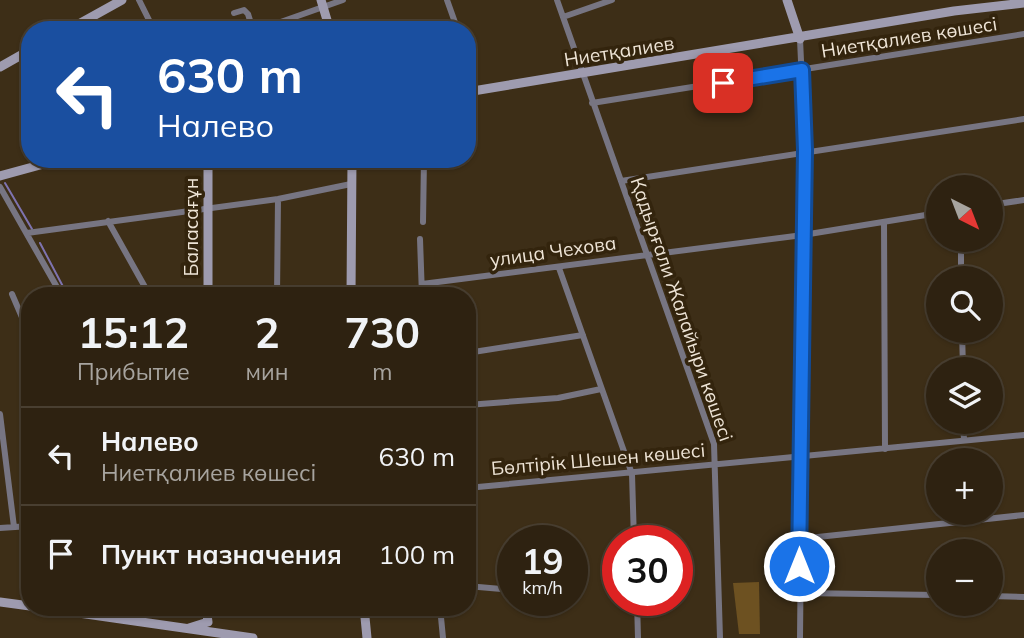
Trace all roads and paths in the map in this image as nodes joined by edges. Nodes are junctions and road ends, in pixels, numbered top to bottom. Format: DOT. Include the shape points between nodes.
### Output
graph roads {
  1 [pos="122,0"];
  2 [pos="139,0"];
  3 [pos="343,0"];
  4 [pos="447,0"];
  5 [pos="557,0"];
  6 [pos="612,0"];
  7 [pos="787,0"];
  8 [pos="322,3"];
  9 [pos="1024,3"];
  10 [pos="234,13"];
  11 [pos="563,17"];
  12 [pos="84,21"];
  13 [pos="150,21"];
  14 [pos="251,21"];
  15 [pos="277,21"];
  16 [pos="327,21"];
  17 [pos="454,21"];
  18 [pos="1024,34"];
  19 [pos="800,39"];
  20 [pos="21,56"];
  21 [pos="0,67"];
  22 [pos="802,70"];
  23 [pos="582,75"];
  24 [pos="476,91"];
  25 [pos="592,103"];
  26 [pos="1024,119"];
  27 [pos="805,150"];
  28 [pos="31,168"];
  29 [pos="208,168"];
  30 [pos="352,168"];
  31 [pos="424,168"];
  32 [pos="0,177"];
  33 [pos="621,181"];
  34 [pos="351,184"];
  35 [pos="0,187"];
  36 [pos="278,199"];
  37 [pos="1024,200"];
  38 [pos="1003,203"];
  39 [pos="209,206"];
  40 [pos="926,215"];
  41 [pos="108,221"];
  42 [pos="423,222"];
  43 [pos="884,222"];
  44 [pos="27,233"];
  45 [pos="803,235"];
  46 [pos="420,239"];
  47 [pos="649,254"];
  48 [pos="559,268"];
  49 [pos="422,284"];
  50 [pos="57,287"];
  51 [pos="145,287"];
  52 [pos="208,287"];
  53 [pos="277,287"];
  54 [pos="351,287"];
  55 [pos="12,294"];
  56 [pos="21,315"];
  57 [pos="583,335"];
  58 [pos="476,352"];
  59 [pos="601,389"];
  60 [pos="476,404"];
  61 [pos="0,414"];
  62 [pos="964,434"];
  63 [pos="1024,435"];
  64 [pos="964,440"];
  65 [pos="885,449"];
  66 [pos="800,455"];
  67 [pos="717,463"];
  68 [pos="632,474"];
  69 [pos="476,487"];
  70 [pos="1024,515"];
  71 [pos="634,525"];
  72 [pos="14,527"];
  73 [pos="21,527"];
  74 [pos="0,528"];
  75 [pos="799,539"];
  76 [pos="476,587"];
  77 [pos="497,589"];
  78 [pos="799,593"];
  79 [pos="926,595"];
  80 [pos="1003,596"];
  81 [pos="1024,597"];
  82 [pos="0,602"];
  83 [pos="21,605"];
  84 [pos="86,616"];
  85 [pos="207,616"];
  86 [pos="365,616"];
  87 [pos="441,616"];
  88 [pos="637,616"];
  89 [pos="183,634"];
  90 [pos="253,638"];
  91 [pos="367,638"];
  92 [pos="443,638"];
  93 [pos="638,638"];
  94 [pos="720,638"];
  95 [pos="800,638"];
  1 -- 12 [label="street"];
  2 -- 13 [label="street"];
  3 -- 8 [label="street"];
  4 -- 17 [label="street"];
  5 -- 11 [label="street, Қадырғали Жалайыри көшесі"];
  6 -- 11 [label="street"];
  7 -- 19 [label="street"];
  8 -- 15 [label="street"];
  8 -- 16 [label="street"];
  9 -- 19 [label="street, Ниетқалиев"];
  10 -- 14 [label="street" via="244,10"];
  11 -- 23 [label="street, Қадырғали Жалайыри көшесі"];
  18 -- 22 [label="street, Ниетқалиев көшесі"];
  19 -- 22 [label="street"];
  19 -- 23 [label="street, Ниетқалиев"];
  20 -- 21 [label="street"];
  22 -- 25 [label="street, Ниетқалиев көшесі"];
  22 -- 27 [label="street"];
  23 -- 24 [label="street, Ниетқалиев"];
  23 -- 25 [label="street, Қадырғали Жалайыри көшесі"];
  25 -- 33 [label="street, Қадырғали Жалайыри көшесі"];
  26 -- 27 [label="street"];
  27 -- 33 [label="street"];
  27 -- 45 [label="street"];
  28 -- 32 [label="street"];
  29 -- 39 [label="street, Баласағұн"];
  30 -- 34 [label="street"];
  31 -- 42 [label="street"];
  33 -- 47 [label="street, Қадырғали Жалайыри көшесі"];
  34 -- 36 [label="street"];
  34 -- 54 [label="street"];
  35 -- 44 [label="street"];
  36 -- 39 [label="street"];
  36 -- 53 [label="street"];
  37 -- 38 [label="street"];
  39 -- 41 [label="street"];
  39 -- 52 [label="street, Баласағұн"];
  40 -- 43 [label="street, улица Чехова"];
  41 -- 44 [label="street"];
  41 -- 51 [label="street"];
  43 -- 45 [label="street, улица Чехова"];
  43 -- 65 [label="street"];
  44 -- 50 [label="street"];
  45 -- 47 [label="street, улица Чехова"];
  45 -- 66 [label="street"];
  46 -- 49 [label="street"];
  47 -- 48 [label="street, улица Чехова"];
  47 -- 67 [label="street, Қадырғали Жалайыри көшесі" via="715,444"];
  48 -- 49 [label="street, улица Чехова"];
  48 -- 57 [label="street"];
  55 -- 56 [label="street"];
  57 -- 58 [label="street"];
  57 -- 59 [label="street"];
  59 -- 60 [label="street" via="558,398"];
  59 -- 68 [label="street"];
  61 -- 72 [label="street"];
  62 -- 64 [label="street"];
  63 -- 64 [label="street, Бөлтірік Шешен көшесі"];
  64 -- 65 [label="street, Бөлтірік Шешен көшесі"];
  65 -- 66 [label="street, Бөлтірік Шешен көшесі"];
  66 -- 67 [label="street, Бөлтірік Шешен көшесі"];
  66 -- 75 [label="street"];
  67 -- 68 [label="street, Бөлтірік Шешен көшесі"];
  67 -- 94 [label="street, Қадырғали Жалайыри көшесі"];
  68 -- 69 [label="street, Бөлтірік Шешен көшесі"];
  68 -- 71 [label="street"];
  70 -- 75 [label="street"];
  72 -- 73 [label="street"];
  72 -- 74 [label="street"];
  75 -- 78 [label="street"];
  76 -- 77 [label="street"];
  78 -- 79 [label="street"];
  78 -- 95 [label="street"];
  80 -- 81 [label="street"];
  82 -- 83 [label="street"];
  84 -- 89 [label="street"];
  85 -- 89 [label="street" via="208,622"];
  86 -- 91 [label="street"];
  87 -- 92 [label="street"];
  88 -- 93 [label="street"];
  89 -- 90 [label="street"];
}
